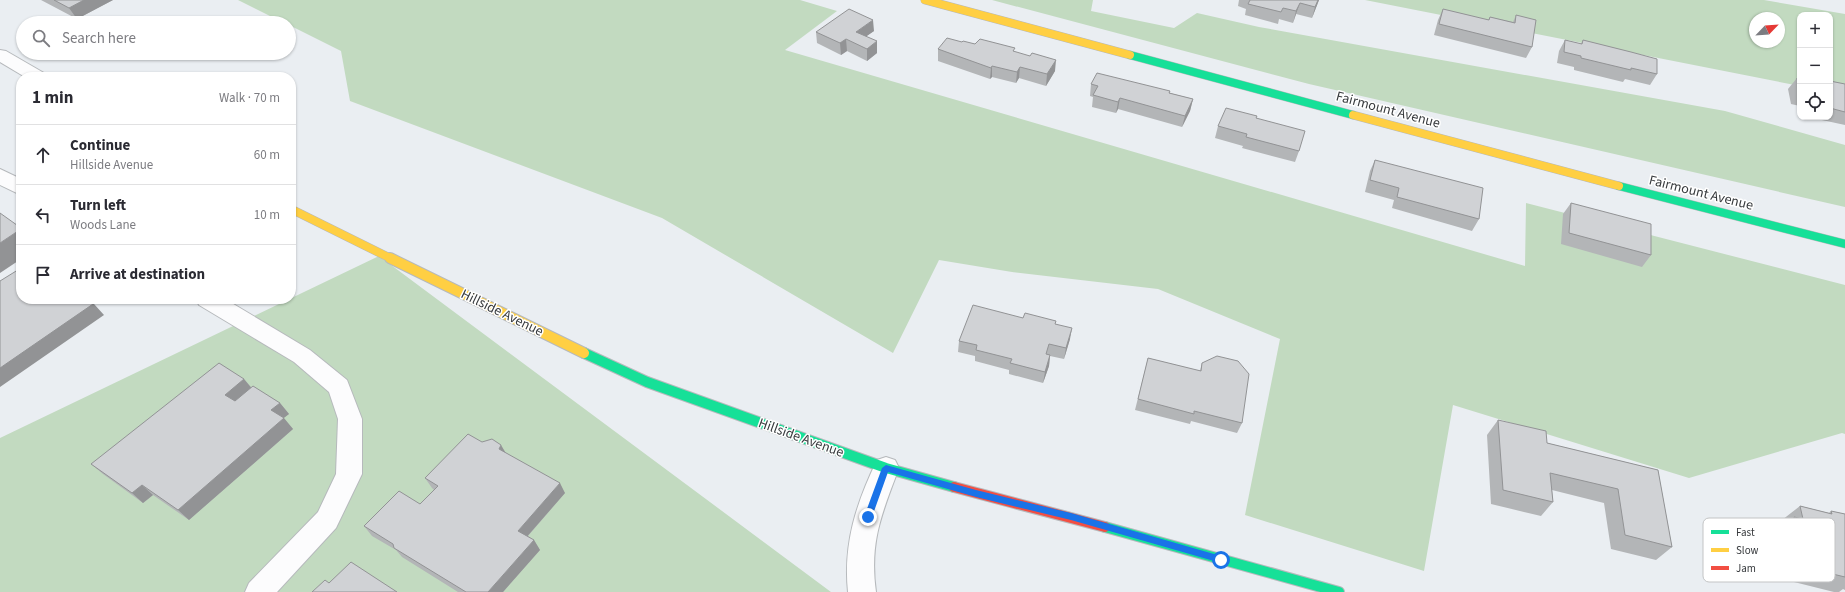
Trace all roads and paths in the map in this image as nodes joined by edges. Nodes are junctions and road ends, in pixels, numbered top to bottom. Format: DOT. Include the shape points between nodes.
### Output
graph roads {
  1 [pos="925,0"];
  2 [pos="0,55"];
  3 [pos="29,72"];
  4 [pos="0,176"];
  5 [pos="16,185"];
  6 [pos="296,211"];
  7 [pos="1845,244"];
  8 [pos="215,304"];
  9 [pos="886,468"];
  10 [pos="258,592"];
  11 [pos="862,592"];
  12 [pos="1339,592"];
  1 -- 7 [label="street, Fairmount Avenue" via="1662,198"];
  2 -- 3 [label="street"];
  4 -- 5 [label="street"];
  6 -- 9 [label="street, Hillside Avenue" via="647,382"];
  8 -- 10 [label="street" via="302,356 339,387 350,419 349,474 327,520"];
  9 -- 11 [label="street" via="861,544"];
  9 -- 12 [label="street, Hillside Avenue"];
}
